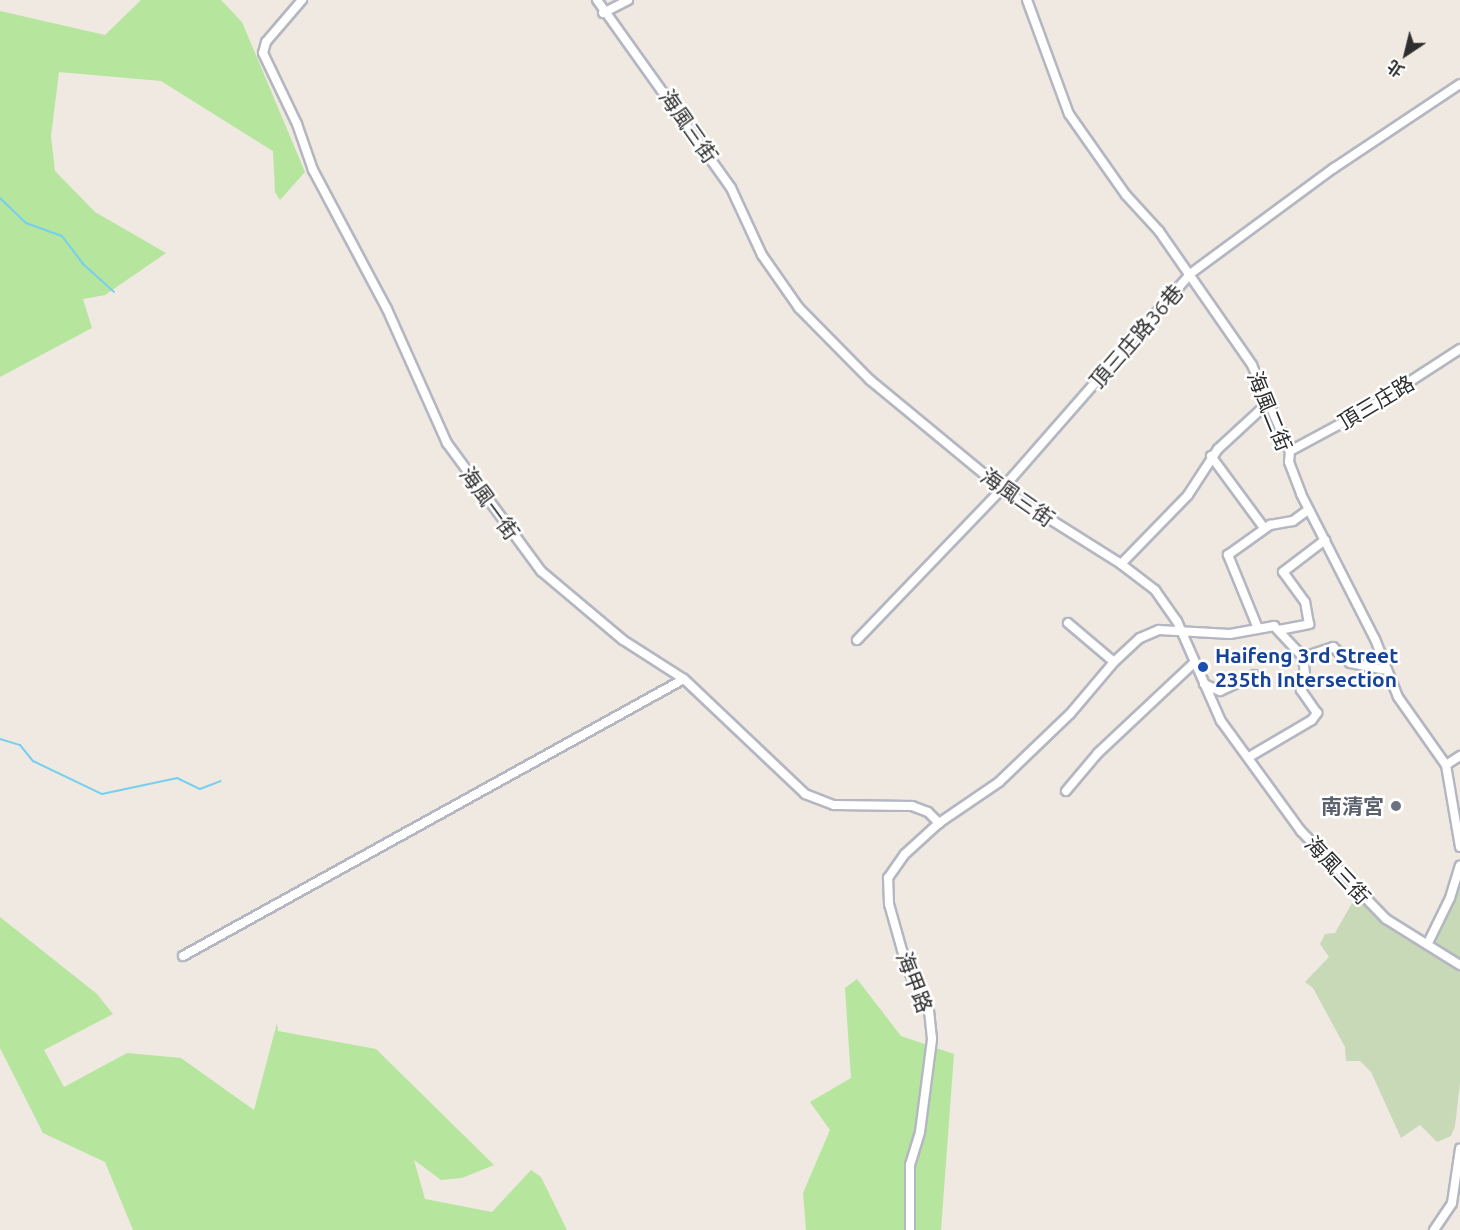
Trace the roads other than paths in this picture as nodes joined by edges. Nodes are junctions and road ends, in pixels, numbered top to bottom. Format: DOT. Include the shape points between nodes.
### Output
graph roads {
  1 [pos="302,0"];
  2 [pos="597,0"];
  3 [pos="628,0"];
  4 [pos="1027,0"];
  5 [pos="603,13"];
  6 [pos="1460,84"];
  7 [pos="1190,274"];
  8 [pos="1460,349"];
  9 [pos="1270,401"];
  10 [pos="1290,451"];
  11 [pos="1211,456"];
  12 [pos="1002,489"];
  13 [pos="1308,510"];
  14 [pos="1264,528"];
  15 [pos="1326,540"];
  16 [pos="1121,564"];
  17 [pos="1068,624"];
  18 [pos="1257,626"];
  19 [pos="1279,630"];
  20 [pos="1179,631"];
  21 [pos="857,640"];
  22 [pos="1303,657"];
  23 [pos="1114,662"];
  24 [pos="1194,663"];
  25 [pos="1385,670"];
  26 [pos="1254,675"];
  27 [pos="684,678"];
  28 [pos="1204,684"];
  29 [pos="1460,756"];
  30 [pos="1250,757"];
  31 [pos="1446,765"];
  32 [pos="1066,791"];
  33 [pos="939,823"];
  34 [pos="1460,847"];
  35 [pos="1460,866"];
  36 [pos="1428,943"];
  37 [pos="183,956"];
  38 [pos="1460,965"];
  39 [pos="1460,1149"];
  40 [pos="910,1230"];
  41 [pos="1434,1230"];
  1 -- 27 [label="street, 海風一街" via="266,42 263,52 297,124 313,170 387,309 447,443 541,571 623,640"];
  2 -- 5 [label="street, 海風三街"];
  3 -- 5 [label="street"];
  4 -- 7 [label="street, 海風二街" via="1069,114 1106,169"];
  5 -- 12 [label="street, 海風三街" via="643,60 715,163 762,255 799,308 870,380"];
  6 -- 7 [label="street, 頂三庄路36巷" via="1334,168"];
  7 -- 9 [label="street, 海風二街" via="1252,365"];
  7 -- 12 [label="street, 頂三庄路36巷"];
  8 -- 10 [label="street, 頂三庄路" via="1366,410"];
  9 -- 10 [label="street, 海風二街" via="1274,421"];
  9 -- 11 [label="street"];
  10 -- 13 [label="street, 海風二街" via="1289,462"];
  11 -- 14 [label="street"];
  11 -- 16 [label="street" via="1188,495"];
  12 -- 16 [label="street, 海風三街"];
  12 -- 21 [label="street, 頂三庄路36巷"];
  13 -- 14 [label="street" via="1293,521"];
  13 -- 15 [label="street, 海風二街"];
  14 -- 18 [label="street" via="1228,555"];
  15 -- 19 [label="street" via="1283,572 1305,602 1309,624"];
  15 -- 25 [label="street, 海風二街" via="1375,639"];
  16 -- 20 [label="street, 海風三街" via="1155,590 1177,621"];
  17 -- 23 [label="street"];
  18 -- 19 [label="street" via="1274,626"];
  18 -- 20 [label="street, 海甲路" via="1230,634"];
  19 -- 22 [label="street"];
  20 -- 23 [label="street, 海甲路" via="1159,630 1140,638"];
  20 -- 24 [label="street, 海風三街"];
  22 -- 25 [label="street" via="1333,647 1350,663"];
  22 -- 30 [label="street" via="1306,682 1301,690 1317,713 1312,720"];
  23 -- 33 [label="street, 海甲路" via="1070,714 1006,776"];
  24 -- 28 [label="street, 海風三街"];
  24 -- 32 [label="street" via="1098,753"];
  25 -- 31 [label="street, 海風二街" via="1412,722"];
  26 -- 28 [label="street" via="1220,691"];
  27 -- 33 [label="street, 海風一街" via="805,794 834,805 912,806 928,812"];
  27 -- 37 [label="street"];
  28 -- 30 [label="street, 海風三街" via="1221,721"];
  29 -- 31 [label="street"];
  30 -- 36 [label="street, 海風三街" via="1257,774 1301,831 1367,902 1386,920"];
  31 -- 34 [label="street, 海風二街"];
  33 -- 40 [label="street, 海甲路" via="905,854 888,878 889,904 907,968 929,1011 932,1040 920,1132 910,1165"];
  35 -- 36 [label="street" via="1450,898"];
  36 -- 38 [label="street, 海風三街"];
  39 -- 41 [label="street" via="1452,1203"];
}
